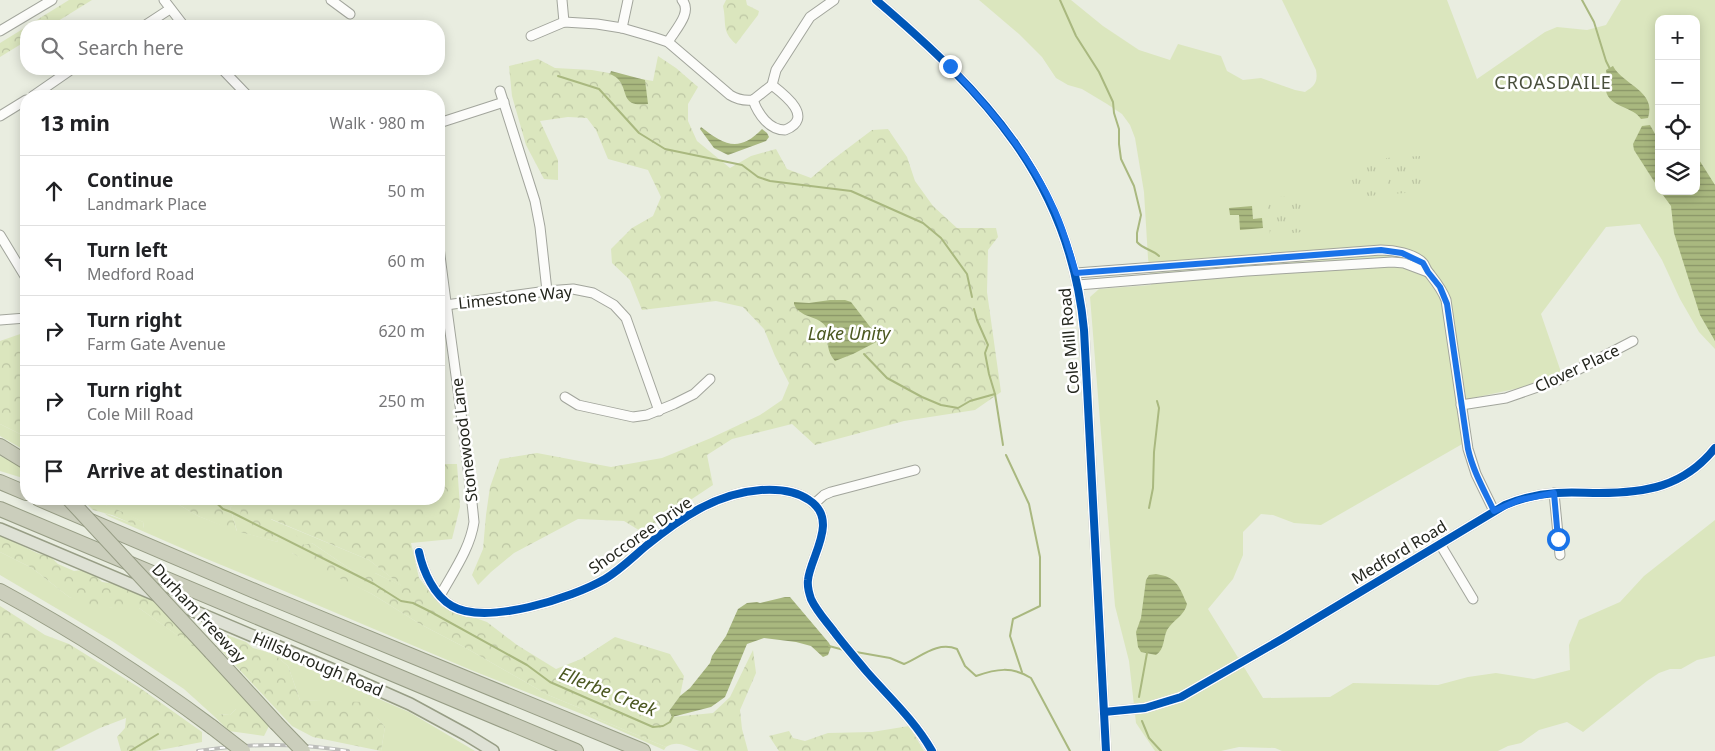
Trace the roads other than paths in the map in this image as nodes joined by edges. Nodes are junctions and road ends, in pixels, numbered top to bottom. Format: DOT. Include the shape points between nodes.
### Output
graph roads {
  1 [pos="52,0"];
  2 [pos="164,0"];
  3 [pos="331,0"];
  4 [pos="562,0"];
  5 [pos="628,0"];
  6 [pos="682,0"];
  7 [pos="834,0"];
  8 [pos="876,0"];
  9 [pos="170,9"];
  10 [pos="350,14"];
  11 [pos="153,20"];
  12 [pos="179,20"];
  13 [pos="564,22"];
  14 [pos="622,28"];
  15 [pos="0,31"];
  16 [pos="531,36"];
  17 [pos="668,42"];
  18 [pos="64,75"];
  19 [pos="228,75"];
  20 [pos="772,85"];
  21 [pos="45,90"];
  22 [pos="242,90"];
  23 [pos="500,91"];
  24 [pos="753,100"];
  25 [pos="504,102"];
  26 [pos="20,104"];
  27 [pos="0,116"];
  28 [pos="445,121"];
  29 [pos="0,235"];
  30 [pos="20,268"];
  31 [pos="1428,272"];
  32 [pos="1076,273"];
  33 [pos="1078,285"];
  34 [pos="547,291"];
  35 [pos="445,297"];
  36 [pos="446,305"];
  37 [pos="20,318"];
  38 [pos="0,320"];
  39 [pos="1633,341"];
  40 [pos="710,379"];
  41 [pos="564,397"];
  42 [pos="1461,405"];
  43 [pos="659,411"];
  44 [pos="0,446"];
  45 [pos="1715,448"];
  46 [pos="20,458"];
  47 [pos="915,470"];
  48 [pos="0,482"];
  49 [pos="20,490"];
  50 [pos="1554,493"];
  51 [pos="814,504"];
  52 [pos="53,505"];
  53 [pos="75,505"];
  54 [pos="0,509"];
  55 [pos="1494,511"];
  56 [pos="0,529"];
  57 [pos="1440,544"];
  58 [pos="418,552"];
  59 [pos="1560,555"];
  60 [pos="0,590"];
  61 [pos="440,596"];
  62 [pos="1473,598"];
  63 [pos="1104,712"];
  64 [pos="243,751"];
  65 [pos="303,751"];
  66 [pos="493,751"];
  67 [pos="576,751"];
  68 [pos="643,751"];
  69 [pos="932,751"];
  70 [pos="1106,751"];
  1 -- 15 [label="street"];
  2 -- 9 [label="street"];
  3 -- 10 [label="street"];
  4 -- 13 [label="street"];
  5 -- 14 [label="street"];
  6 -- 17 [label="street" via="686,5 686,15"];
  7 -- 20 [label="street" via="810,17 776,70"];
  8 -- 32 [label="street, Cole Mill Road" via="950,66 1013,140 1053,207"];
  9 -- 11 [label="street"];
  9 -- 12 [label="street"];
  13 -- 14 [label="street"];
  13 -- 16 [label="street"];
  14 -- 17 [label="street"];
  17 -- 24 [label="street" via="730,95 738,100"];
  18 -- 21 [label="street"];
  19 -- 22 [label="street"];
  20 -- 24 [label="street"];
  20 -- 24 [label="street" via="796,106 798,117 795,124 785,130 774,127 758,113"];
  23 -- 25 [label="street"];
  25 -- 28 [label="street"];
  25 -- 34 [label="street" via="540,227"];
  26 -- 27 [label="street"];
  29 -- 30 [label="street"];
  31 -- 32 [label="street" via="1417,259 1387,250"];
  31 -- 33 [label="street" via="1392,262"];
  31 -- 42 [label="street" via="1440,287 1447,304"];
  32 -- 33 [label="street, Cole Mill Road"];
  33 -- 63 [label="street, Cole Mill Road" via="1087,369"];
  34 -- 36 [label="street, Limestone Way"];
  34 -- 43 [label="street, Limestone Way" via="573,289 593,293 614,305 626,318"];
  35 -- 36 [label="street, Stonewood Lane"];
  36 -- 61 [label="street, Stonewood Lane" via="474,522 468,546"];
  37 -- 38 [label="street"];
  39 -- 42 [label="street, Clover Place" via="1558,380 1506,398"];
  40 -- 43 [label="street" via="694,394"];
  41 -- 43 [label="street" via="578,405 634,417"];
  42 -- 55 [label="street" via="1470,460"];
  44 -- 46 [label="highway"];
  45 -- 50 [label="street, Medford Road" via="1693,470 1649,490"];
  47 -- 51 [label="street" via="831,492"];
  48 -- 49 [label="highway"];
  50 -- 55 [label="street, Medford Road" via="1519,500"];
  50 -- 59 [label="street"];
  51 -- 61 [label="street, Shoccoree Drive" via="799,495 775,490 722,497 680,520 598,583 517,610 485,614 468,612 452,607"];
  51 -- 69 [label="street" via="821,517 822,535 809,573 808,589 812,602"];
  52 -- 68 [label="highway"];
  53 -- 65 [label="highway, Durham Freeway, bridge"];
  54 -- 67 [label="highway"];
  55 -- 57 [label="street, Medford Road"];
  56 -- 66 [label="main road, Hillsborough Road" via="410,704"];
  57 -- 62 [label="street"];
  57 -- 63 [label="street, Medford Road" via="1181,697 1144,708"];
  58 -- 61 [label="street, Shoccoree Drive"];
  60 -- 64 [label="highway, bridge" via="120,662"];
  63 -- 70 [label="street, Cole Mill Road"];
}
